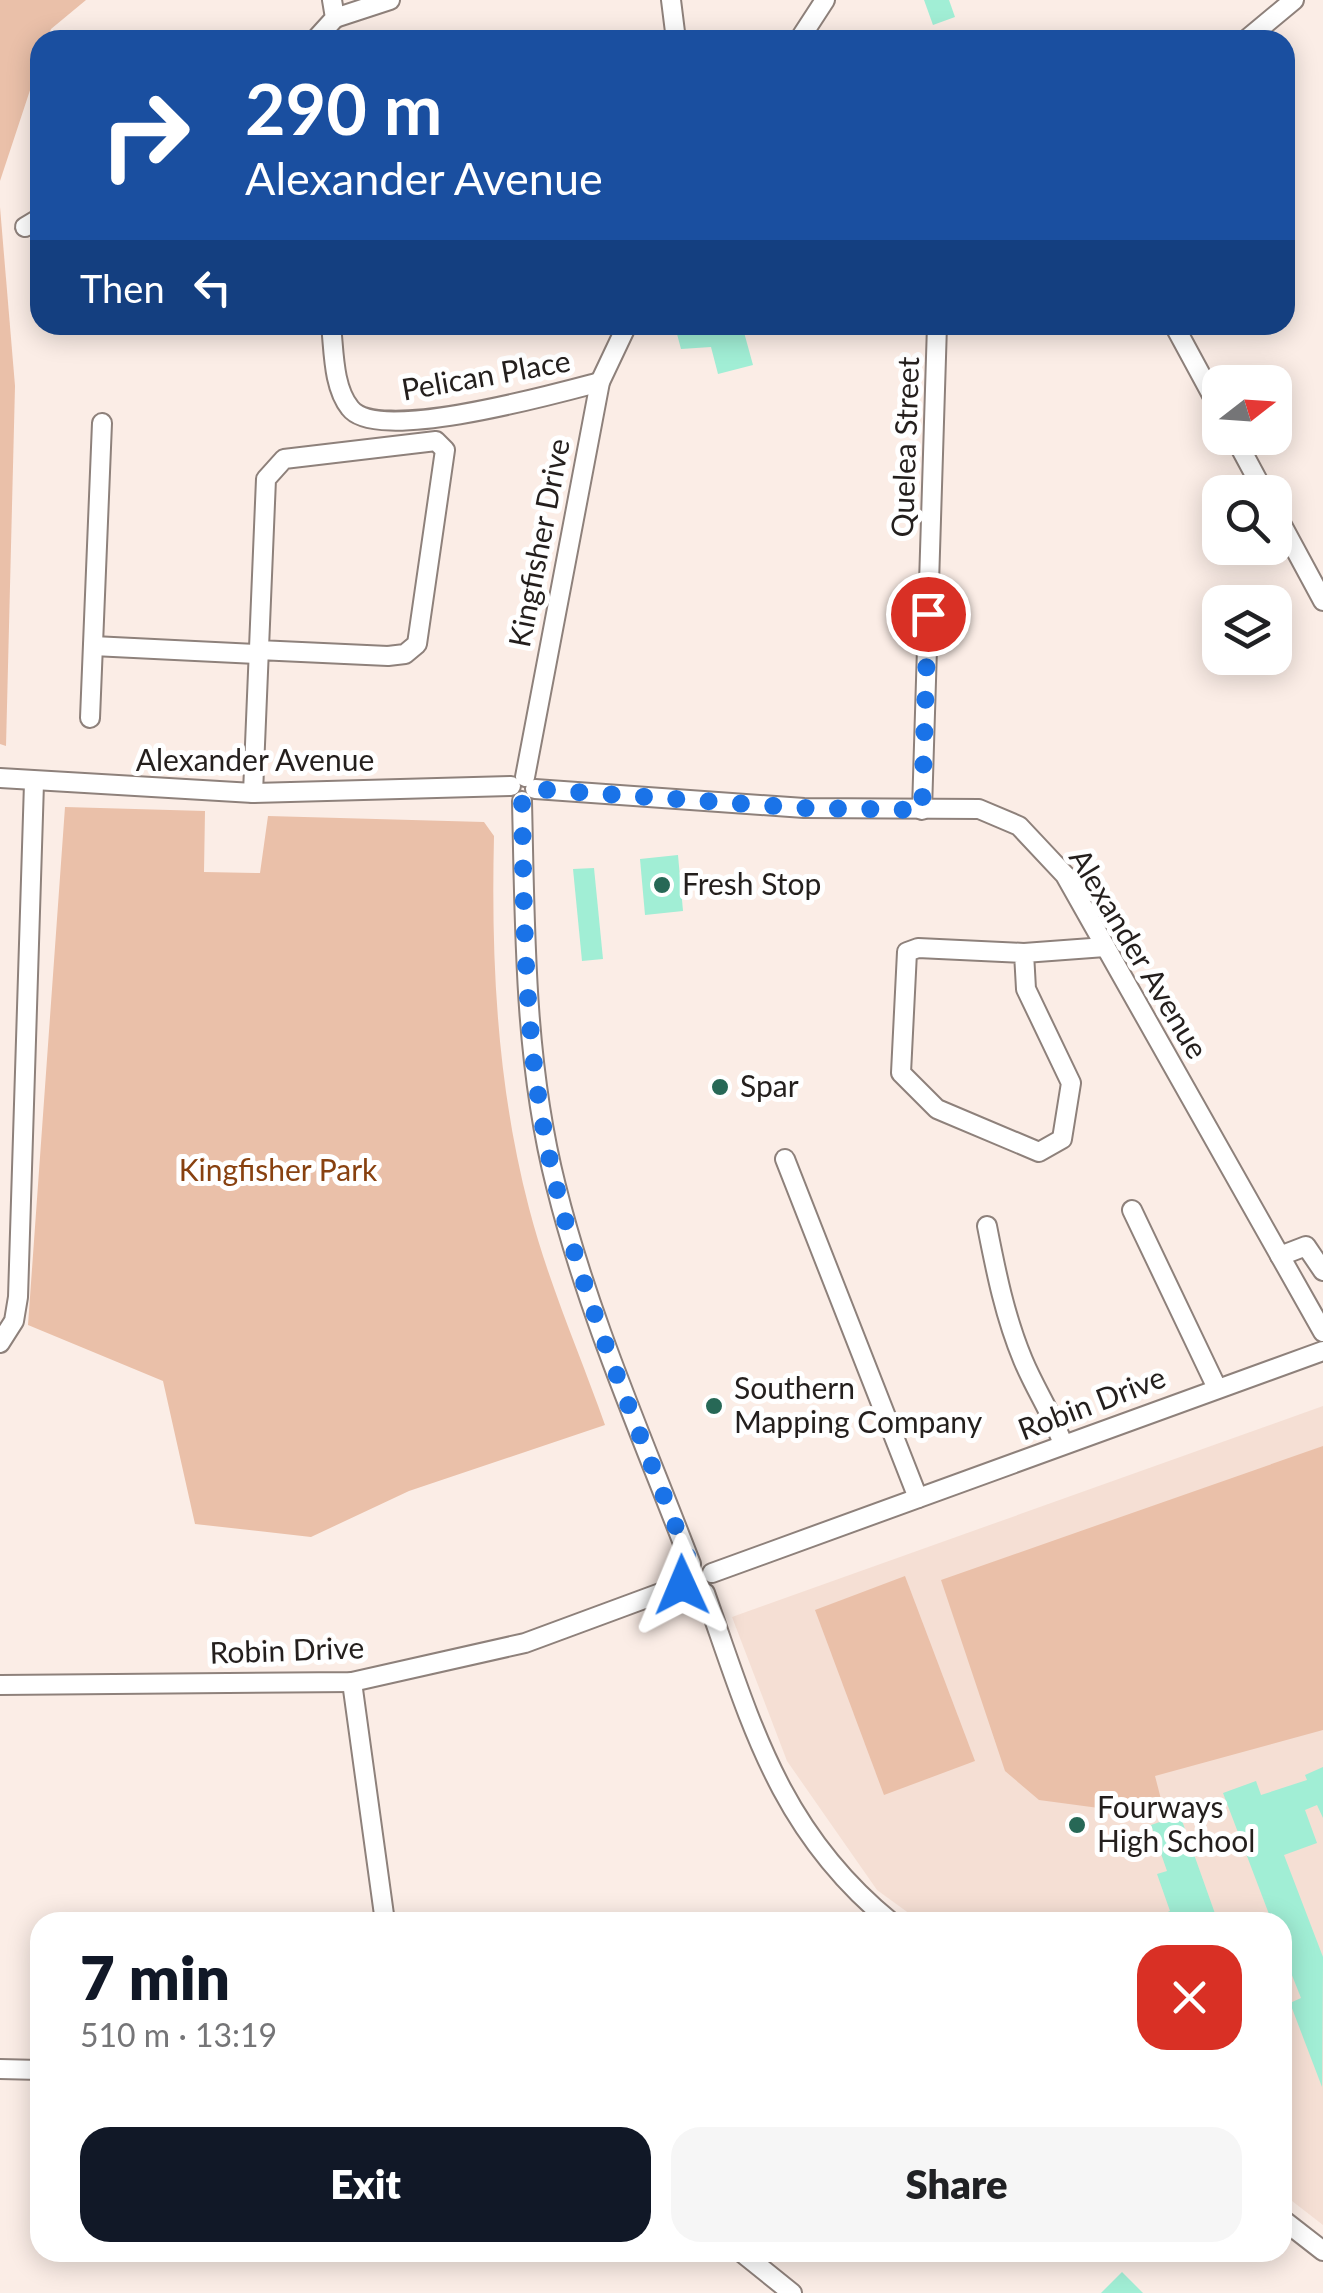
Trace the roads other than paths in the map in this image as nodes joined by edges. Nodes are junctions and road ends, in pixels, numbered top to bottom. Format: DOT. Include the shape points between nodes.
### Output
graph roads {
  1 [pos="390,0"];
  2 [pos="671,0"];
  3 [pos="825,0"];
  4 [pos="1294,0"];
  5 [pos="333,9"];
  6 [pos="675,30"];
  7 [pos="806,30"];
  8 [pos="1258,30"];
  9 [pos="333,335"];
  10 [pos="622,335"];
  11 [pos="937,335"];
  12 [pos="1179,335"];
  13 [pos="1202,377"];
  14 [pos="600,382"];
  15 [pos="102,424"];
  16 [pos="1292,544"];
  17 [pos="1323,601"];
  18 [pos="93,646"];
  19 [pos="258,652"];
  20 [pos="90,718"];
  21 [pos="0,778"];
  22 [pos="34,783"];
  23 [pos="523,788"];
  24 [pos="253,793"];
  25 [pos="922,810"];
  26 [pos="1106,947"];
  27 [pos="1024,952"];
  28 [pos="784,1159"];
  29 [pos="1132,1210"];
  30 [pos="987,1226"];
  31 [pos="1280,1256"];
  32 [pos="1323,1271"];
  33 [pos="1323,1332"];
  34 [pos="0,1343"];
  35 [pos="1323,1350"];
  36 [pos="1216,1386"];
  37 [pos="1062,1444"];
  38 [pos="918,1498"];
  39 [pos="690,1564"];
  40 [pos="712,1573"];
  41 [pos="682,1585"];
  42 [pos="704,1593"];
  43 [pos="352,1682"];
  44 [pos="0,1684"];
  45 [pos="384,1912"];
  46 [pos="879,1912"];
  47 [pos="0,2069"];
  48 [pos="30,2070"];
  49 [pos="1292,2227"];
  50 [pos="1323,2251"];
  51 [pos="753,2262"];
  52 [pos="792,2293"];
  1 -- 5 [label="street"];
  2 -- 6 [label="street"];
  3 -- 7 [label="street"];
  4 -- 8 [label="street"];
  9 -- 14 [label="street, Pelican Place" via="342,394 361,417 388,421 490,409"];
  10 -- 14 [label="street, Kingfisher Drive"];
  11 -- 25 [label="street, Quelea Street"];
  12 -- 13 [label="street"];
  14 -- 23 [label="street, Kingfisher Drive"];
  15 -- 18 [label="street"];
  16 -- 17 [label="street"];
  18 -- 19 [label="street"];
  18 -- 20 [label="street"];
  19 -- 19 [label="street" via="388,656 417,644 442,444 284,459 269,470"];
  19 -- 24 [label="street"];
  21 -- 22 [label="street, Alexander Avenue"];
  22 -- 24 [label="street, Alexander Avenue"];
  22 -- 34 [label="street" via="18,1297 14,1321"];
  23 -- 24 [label="street, Alexander Avenue"];
  23 -- 25 [label="street, Alexander Avenue"];
  23 -- 39 [label="street, Kingfisher Drive" via="530,1035 555,1183 588,1296"];
  25 -- 26 [label="street, Alexander Avenue" via="979,809 1018,826 1065,875"];
  26 -- 27 [label="street"];
  26 -- 31 [label="street, Alexander Avenue"];
  27 -- 27 [label="street" via="1026,989 1071,1082 1062,1139 1039,1152 937,1110 901,1073 906,952"];
  28 -- 38 [label="street"];
  29 -- 36 [label="street"];
  30 -- 37 [label="street" via="1022,1358"];
  31 -- 32 [label="street" via="1306,1246"];
  31 -- 33 [label="street, Alexander Avenue"];
  35 -- 36 [label="street, Robin Drive"];
  36 -- 37 [label="street, Robin Drive"];
  37 -- 38 [label="street, Robin Drive"];
  38 -- 40 [label="street, Robin Drive"];
  39 -- 40 [label="street"];
  39 -- 41 [label="street"];
  40 -- 42 [label="street"];
  41 -- 42 [label="street" via="692,1594"];
  41 -- 43 [label="street, Robin Drive" via="525,1643"];
  42 -- 46 [label="street" via="767,1767 790,1809"];
  43 -- 44 [label="street, Robin Drive"];
  43 -- 45 [label="street"];
  47 -- 48 [label="street"];
  49 -- 50 [label="street"];
  51 -- 52 [label="street"];
}
